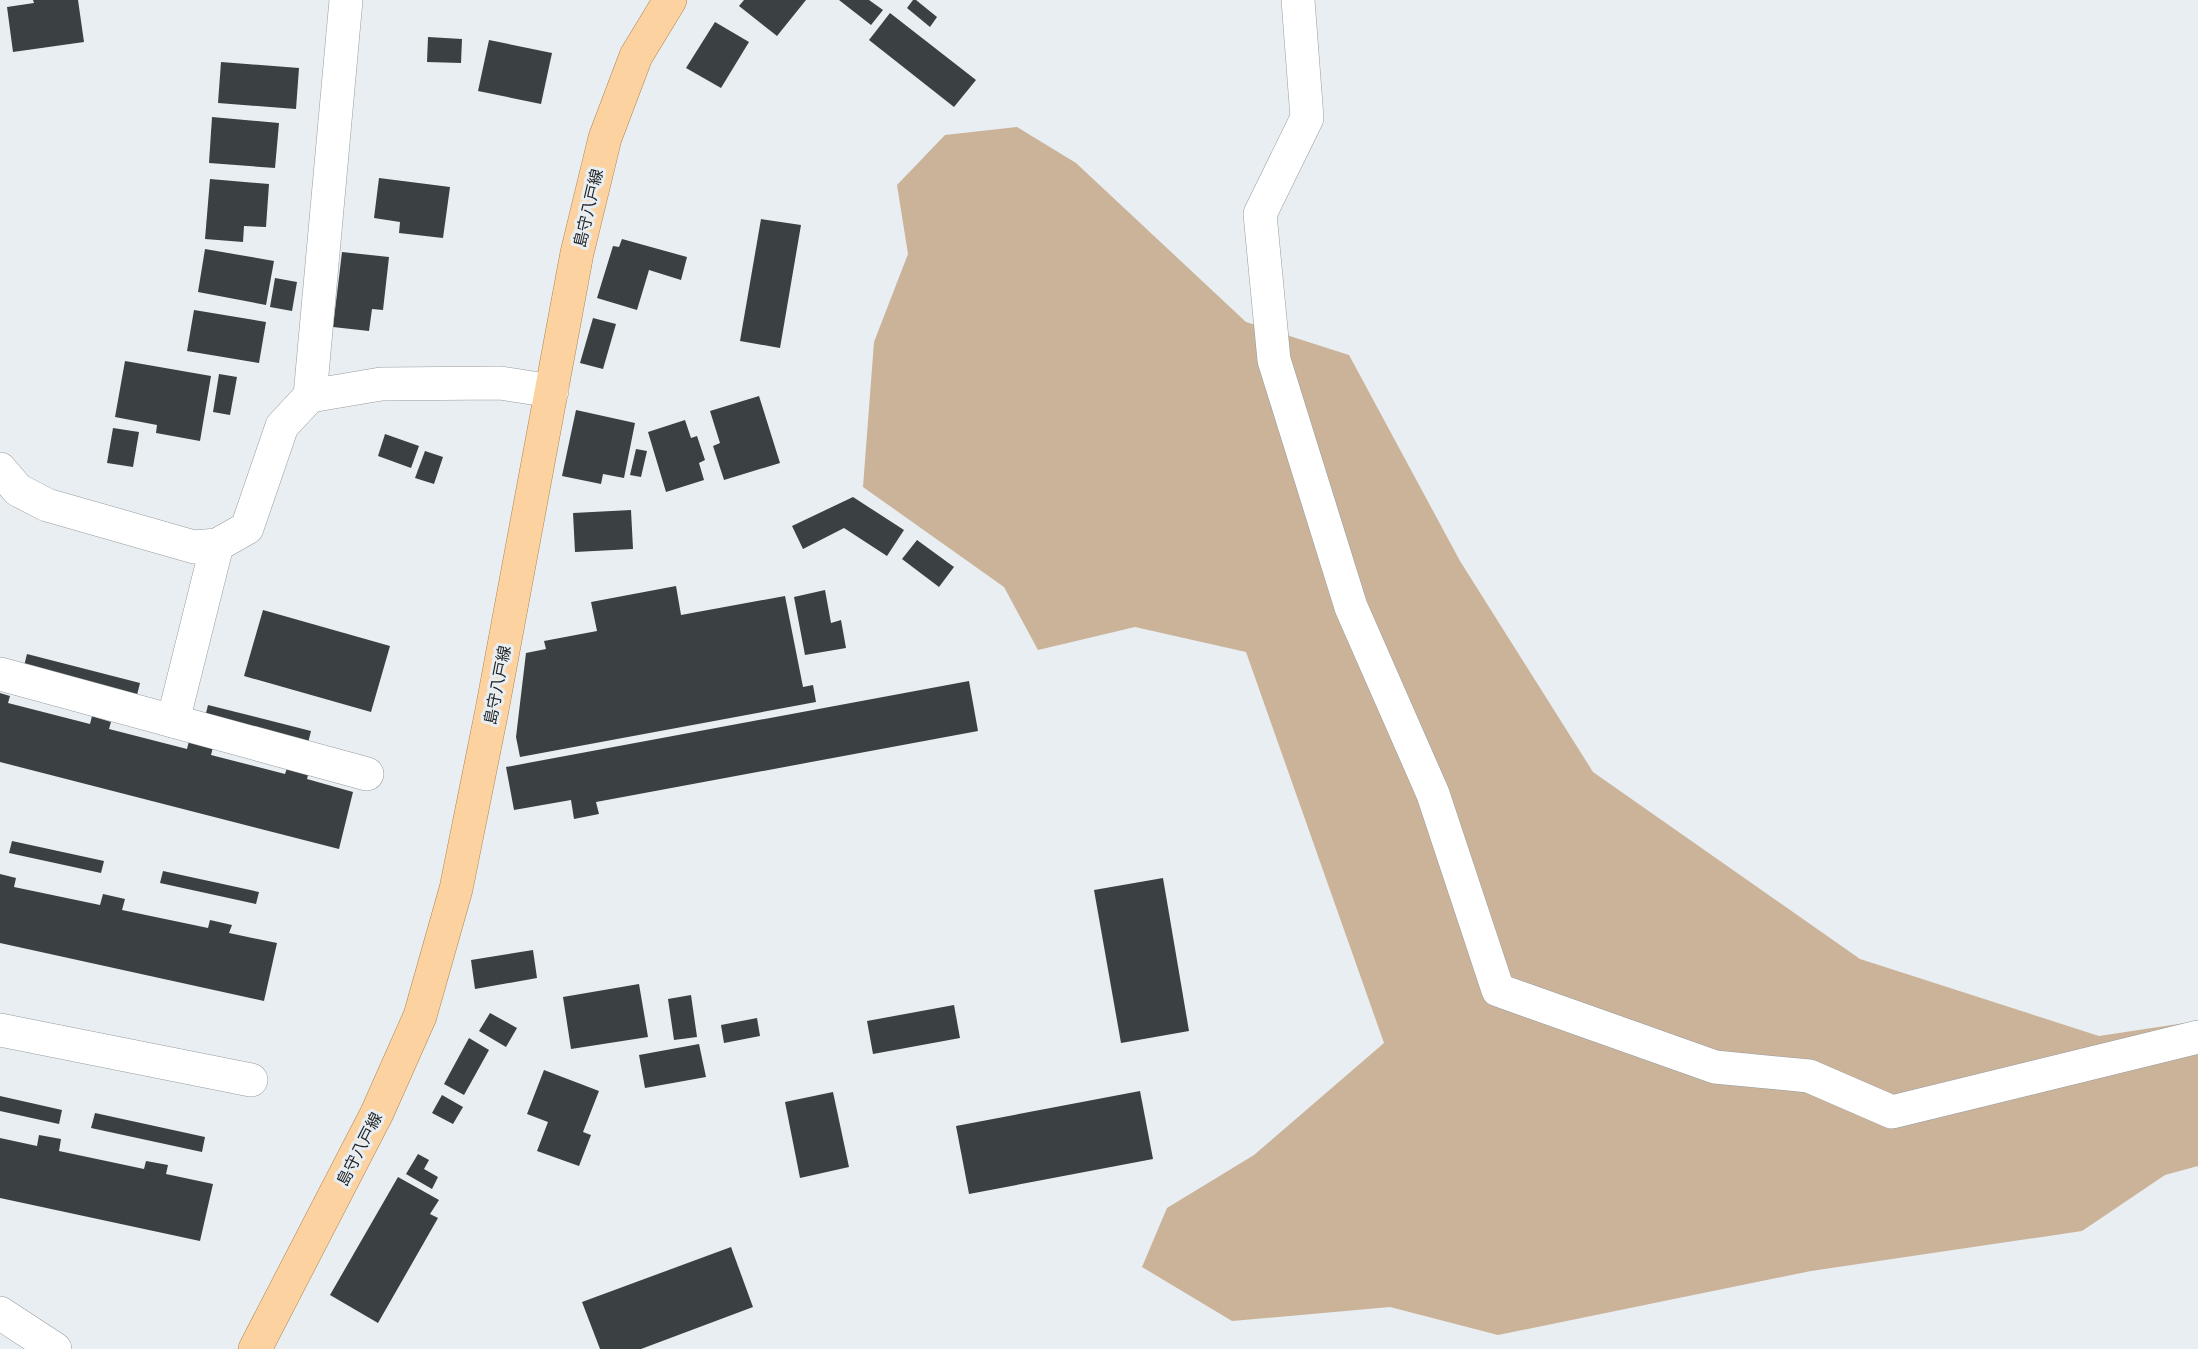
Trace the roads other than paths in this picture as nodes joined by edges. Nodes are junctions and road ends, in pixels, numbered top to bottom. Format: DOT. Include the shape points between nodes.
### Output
graph roads {
  1 [pos="346,0"];
  2 [pos="670,0"];
  3 [pos="1298,0"];
  4 [pos="552,391"];
  5 [pos="310,396"];
  6 [pos="0,469"];
  7 [pos="217,545"];
  8 [pos="0,674"];
  9 [pos="173,722"];
  10 [pos="367,774"];
  11 [pos="0,1030"];
  12 [pos="2198,1037"];
  13 [pos="251,1080"];
  14 [pos="0,1313"];
  15 [pos="55,1349"];
  16 [pos="255,1349"];
  1 -- 5 [label="street"];
  2 -- 4 [label="main road, 島守八戸線" via="636,56 605,138 577,253"];
  3 -- 12 [label="street" via="1307,118 1260,214 1274,360 1351,607 1433,794 1498,990 1716,1067 1809,1076 1892,1112"];
  4 -- 5 [label="street" via="500,383 381,384"];
  4 -- 16 [label="main road, 島守八戸線" via="456,889 420,1016 377,1113"];
  5 -- 7 [label="street" via="282,426 248,528"];
  6 -- 7 [label="street" via="18,490 47,505 194,547"];
  7 -- 9 [label="street"];
  8 -- 9 [label="street"];
  9 -- 10 [label="street"];
  11 -- 13 [label="street"];
  14 -- 15 [label="street"];
}
